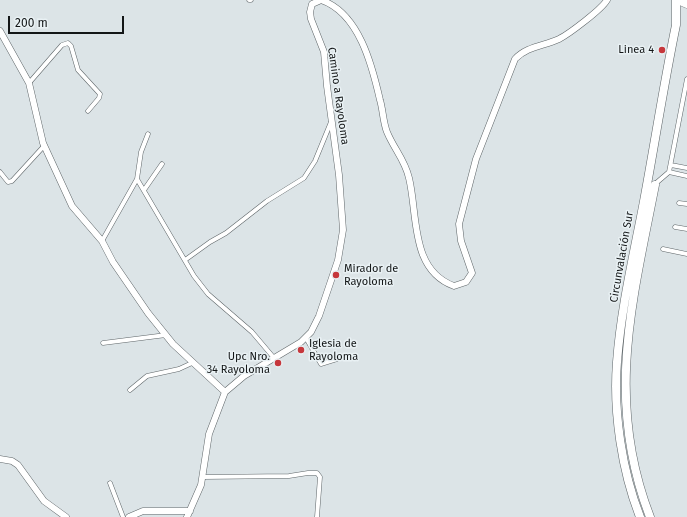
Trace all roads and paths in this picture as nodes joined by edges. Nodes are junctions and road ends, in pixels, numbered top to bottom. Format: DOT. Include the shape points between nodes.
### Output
graph roads {
  1 [pos="607,0"];
  2 [pos="677,0"];
  3 [pos="324,1"];
  4 [pos="687,4"];
  5 [pos="0,31"];
  6 [pos="687,79"];
  7 [pos="29,83"];
  8 [pos="88,111"];
  9 [pos="332,121"];
  10 [pos="148,134"];
  11 [pos="44,146"];
  12 [pos="162,164"];
  13 [pos="671,165"];
  14 [pos="687,168"];
  15 [pos="0,172"];
  16 [pos="669,172"];
  17 [pos="687,176"];
  18 [pos="136,178"];
  19 [pos="655,185"];
  20 [pos="144,190"];
  21 [pos="679,203"];
  22 [pos="687,204"];
  23 [pos="675,227"];
  24 [pos="687,229"];
  25 [pos="102,240"];
  26 [pos="663,249"];
  27 [pos="687,254"];
  28 [pos="186,260"];
  29 [pos="166,335"];
  30 [pos="306,338"];
  31 [pos="103,343"];
  32 [pos="274,358"];
  33 [pos="337,359"];
  34 [pos="192,363"];
  35 [pos="130,390"];
  36 [pos="225,392"];
  37 [pos="0,459"];
  38 [pos="203,477"];
  39 [pos="110,483"];
  40 [pos="188,514"];
  41 [pos="66,517"];
  42 [pos="123,517"];
  43 [pos="129,517"];
  44 [pos="317,517"];
  45 [pos="640,517"];
  46 [pos="650,517"];
  1 -- 3 [label="street, Camino a Rayoloma" via="568,34 520,52 515,59 476,159 459,224 461,241 472,273 466,282 454,286 433,273 420,249 414,200 405,163 387,132 375,76 360,38 342,13"];
  2 -- 4 [label="highway"];
  2 -- 45 [label="highway, Circunvalación Sur" via="676,25 626,296 617,362 616,392 624,459"];
  3 -- 9 [label="street, Camino a Rayoloma" via="312,4 310,12 324,52"];
  5 -- 7 [label="street"];
  6 -- 13 [label="street"];
  7 -- 8 [label="street" via="62,45 68,43 78,70 100,93 100,97"];
  7 -- 11 [label="street"];
  9 -- 28 [label="street" via="315,161 304,178 267,201"];
  9 -- 30 [label="street, Camino a Rayoloma" via="343,230 338,260 315,326"];
  10 -- 18 [label="street" via="141,152"];
  11 -- 15 [label="street" via="12,181 8,182"];
  11 -- 25 [label="street" via="72,206"];
  12 -- 20 [label="street"];
  13 -- 14 [label="street"];
  13 -- 16 [label="street"];
  16 -- 17 [label="street"];
  16 -- 19 [label="street"];
  18 -- 20 [label="street"];
  18 -- 25 [label="street"];
  19 -- 46 [label="highway, Circunvalación Sur" via="631,315 624,380 632,460"];
  20 -- 28 [label="street"];
  21 -- 22 [label="street"];
  23 -- 24 [label="street"];
  25 -- 29 [label="street" via="113,262"];
  26 -- 27 [label="street"];
  28 -- 32 [label="street" via="208,294 252,332"];
  29 -- 31 [label="street"];
  29 -- 34 [label="street"];
  30 -- 32 [label="street, Camino a Rayoloma"];
  30 -- 33 [label="street" via="322,364"];
  32 -- 36 [label="street, Camino a Rayoloma" via="244,376"];
  34 -- 35 [label="street" via="179,369 147,376"];
  34 -- 36 [label="street"];
  36 -- 38 [label="street, Camino a Rayoloma" via="209,434"];
  37 -- 41 [label="street" via="12,461 18,466 44,501"];
  38 -- 40 [label="street, Camino a Rayoloma"];
  38 -- 44 [label="street" via="289,476 317,473 320,476"];
  39 -- 42 [label="street"];
  40 -- 43 [label="street, Camino a Rayoloma" via="143,511"];
}
